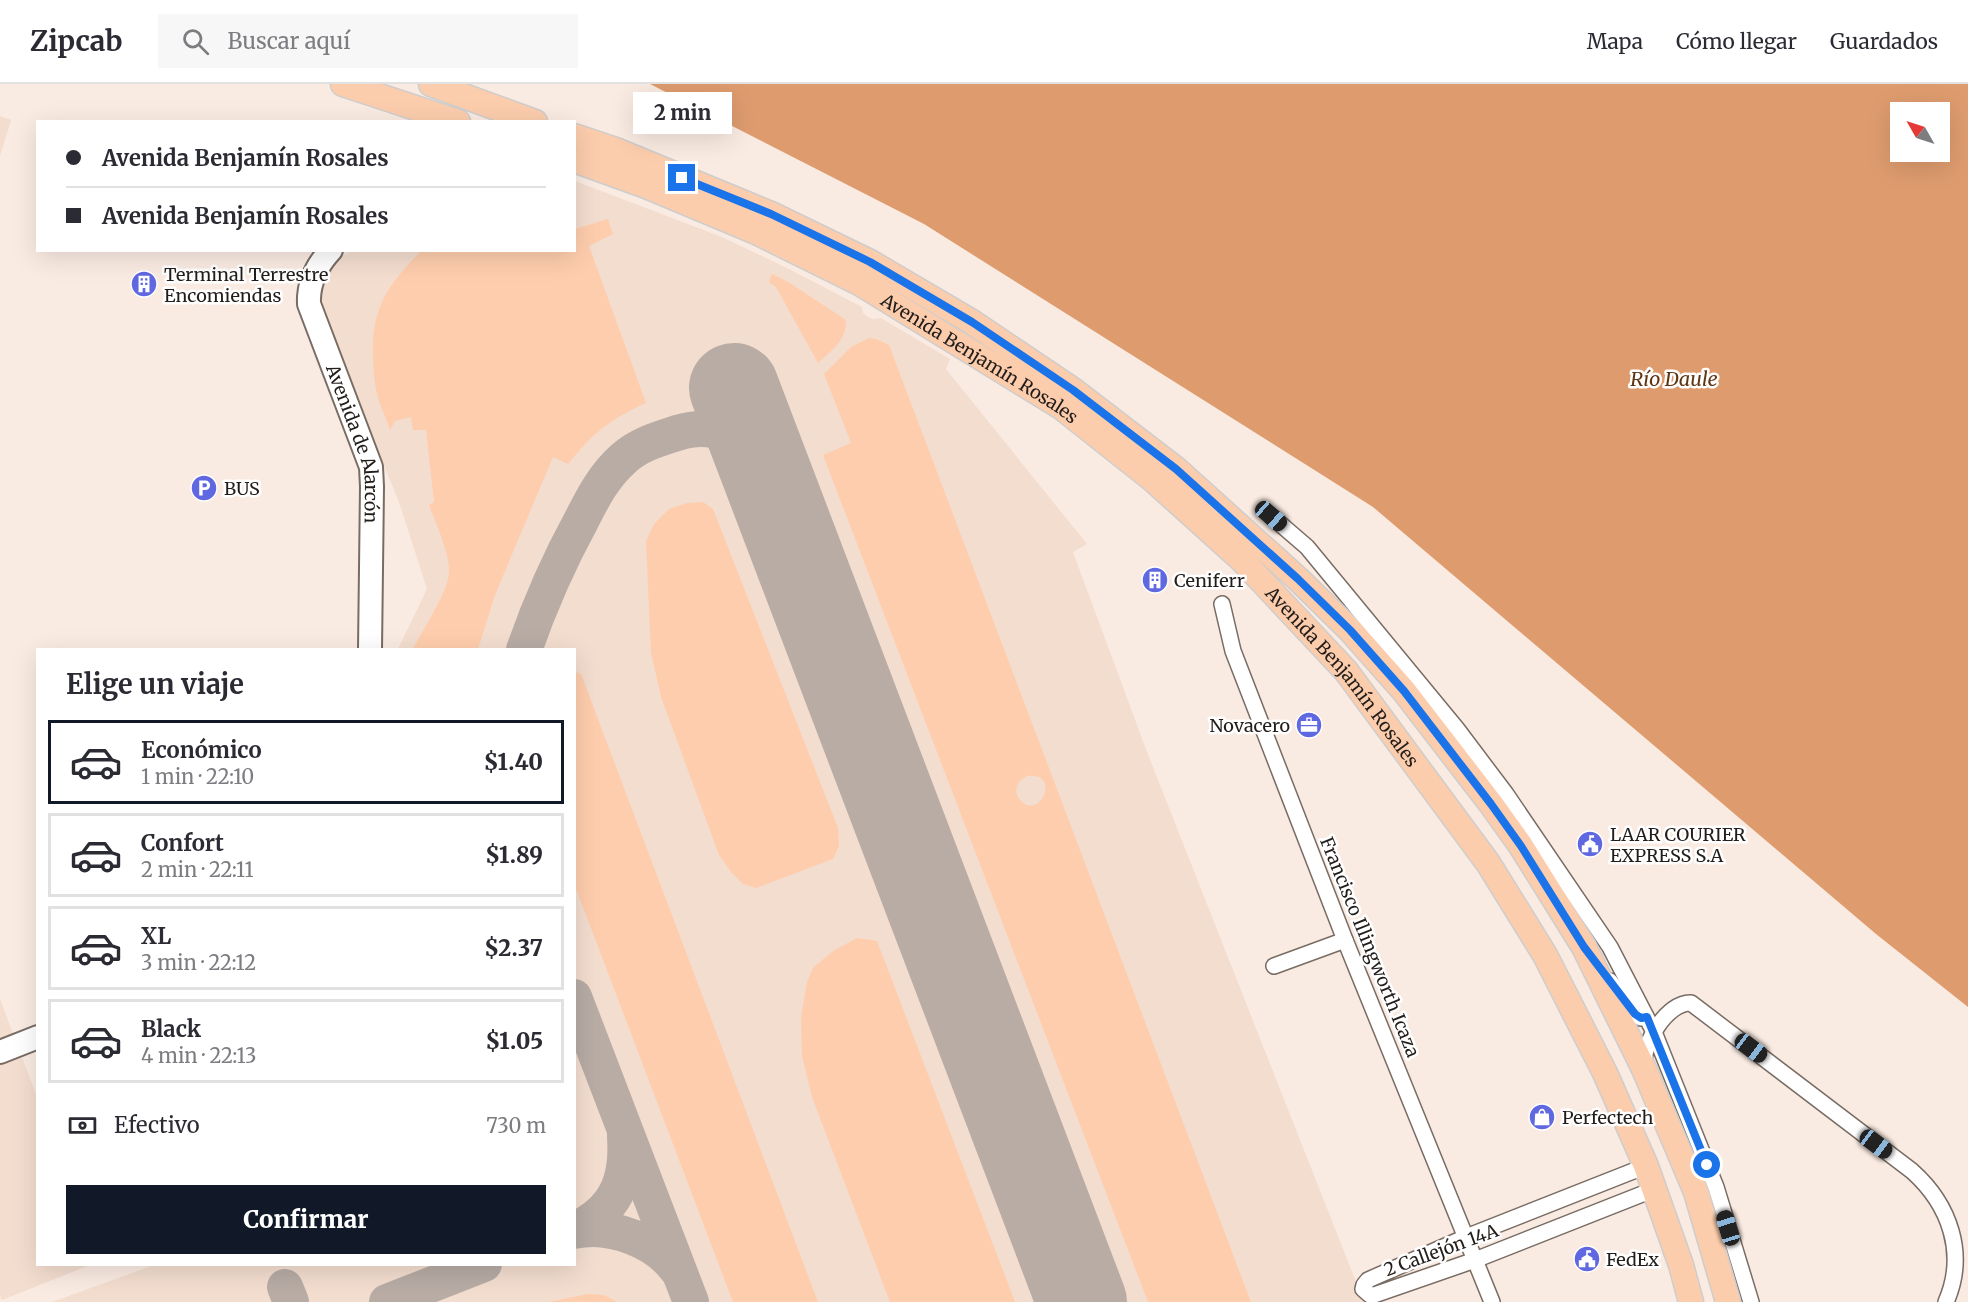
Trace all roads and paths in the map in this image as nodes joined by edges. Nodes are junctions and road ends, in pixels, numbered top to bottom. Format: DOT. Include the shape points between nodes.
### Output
graph roads {
  1 [pos="344,84"];
  2 [pos="432,84"];
  3 [pos="452,120"];
  4 [pos="530,120"];
  5 [pos="576,137"];
  6 [pos="576,161"];
  7 [pos="329,252"];
  8 [pos="1271,516"];
  9 [pos="1222,604"];
  10 [pos="370,648"];
  11 [pos="1345,940"];
  12 [pos="1584,947"];
  13 [pos="1274,966"];
  14 [pos="1669,1012"];
  15 [pos="1647,1017"];
  16 [pos="1654,1032"];
  17 [pos="36,1038"];
  18 [pos="0,1052"];
  19 [pos="1644,1068"];
  20 [pos="1646,1166"];
  21 [pos="1655,1189"];
  22 [pos="1466,1237"];
  23 [pos="1475,1260"];
  24 [pos="1738,1297"];
  25 [pos="1492,1302"];
  26 [pos="1691,1302"];
  27 [pos="1946,1302"];
  1 -- 3 [label="main road"];
  2 -- 4 [label="main road"];
  5 -- 12 [label="main road, Avenida Benjamín Rosales" via="771,214 870,262 972,322 1073,390 1176,469 1298,579 1404,691 1515,838"];
  6 -- 20 [label="main road, Avenida Benjamín Rosales" via="756,232 861,284 1061,407 1152,479 1242,560 1346,671 1488,863 1545,955 1605,1072"];
  7 -- 10 [label="main road, Avenida de Alarcón" via="316,269 309,304 371,467"];
  8 -- 15 [label="street, Avenida Benjamín Rosales" via="1307,547 1366,616 1506,794 1610,947"];
  9 -- 11 [label="street, Francisco Illingworth Icaza" via="1233,651"];
  11 -- 13 [label="street"];
  11 -- 22 [label="street, Francisco Illingworth Icaza"];
  12 -- 15 [label="street" via="1635,1014"];
  12 -- 19 [label="main road, Avenida Benjamín Rosales"];
  14 -- 15 [label="street"];
  14 -- 16 [label="street"];
  14 -- 27 [label="street" via="1680,1004 1698,1006 1926,1184 1947,1215 1955,1246 1953,1283"];
  15 -- 16 [label="street, Avenida Benjamín Rosales"];
  16 -- 19 [label="street" via="1644,1050"];
  16 -- 24 [label="street, Avenida Benjamín Rosales" via="1716,1187"];
  17 -- 18 [label="main road"];
  19 -- 24 [label="main road, Avenida Benjamín Rosales"];
  20 -- 21 [label="main road, Avenida Benjamín Rosales"];
  20 -- 22 [label="street, 2 Callejón 14A"];
  21 -- 23 [label="street, 2 Callejón 14A"];
  21 -- 26 [label="main road, Avenida Benjamín Rosales"];
  22 -- 23 [label="street, Francisco Illingworth Icaza"];
  22 -- 23 [label="street, 2 Callejón 14A" via="1368,1280 1363,1289 1374,1295"];
  23 -- 25 [label="street, Francisco Illingworth Icaza"];
}
